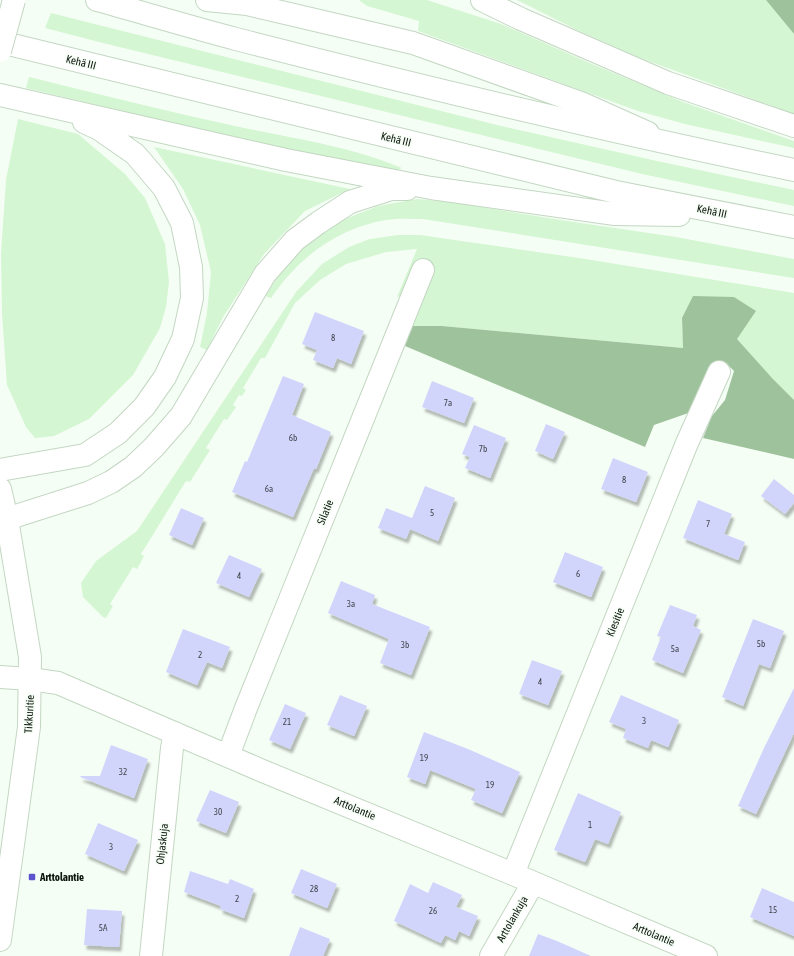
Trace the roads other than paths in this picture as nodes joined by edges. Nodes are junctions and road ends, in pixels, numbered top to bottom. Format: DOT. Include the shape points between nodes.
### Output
graph roads {
  1 [pos="14,0"];
  2 [pos="97,0"];
  3 [pos="207,0"];
  4 [pos="482,0"];
  5 [pos="0,42"];
  6 [pos="0,51"];
  7 [pos="0,95"];
  8 [pos="54,108"];
  9 [pos="794,126"];
  10 [pos="674,145"];
  11 [pos="794,170"];
  12 [pos="431,188"];
  13 [pos="730,215"];
  14 [pos="794,227"];
  15 [pos="423,270"];
  16 [pos="719,372"];
  17 [pos="0,470"];
  18 [pos="0,488"];
  19 [pos="4,520"];
  20 [pos="0,677"];
  21 [pos="30,679"];
  22 [pos="175,733"];
  23 [pos="228,756"];
  24 [pos="513,874"];
  25 [pos="533,883"];
  26 [pos="0,940"];
  27 [pos="151,956"];
  28 [pos="491,956"];
  29 [pos="706,956"];
  1 -- 6 [label="main road, bridge"];
  2 -- 10 [label="main road" via="235,39"];
  3 -- 10 [label="main road" via="247,4 413,44 581,103"];
  4 -- 9 [label="main road" via="668,84"];
  5 -- 13 [label="main road, Kehä III" via="616,192"];
  7 -- 8 [label="main road"];
  8 -- 12 [label="main road" via="286,160"];
  8 -- 17 [label="main road" via="99,129 135,154 164,188 182,223 192,267 192,298 183,339 165,377 144,407 118,433 85,455"];
  10 -- 11 [label="main road"];
  12 -- 13 [label="main road" via="615,214"];
  12 -- 19 [label="main road" via="391,189 350,202 318,222 296,240 264,274 181,416 133,467 88,493"];
  13 -- 14 [label="main road, Kehä III"];
  15 -- 23 [label="main road, Silatie"];
  16 -- 24 [label="main road, Kiesitie" via="687,443"];
  18 -- 19 [label="main road, Tikkuritie"];
  19 -- 21 [label="main road, Tikkuritie" via="30,657"];
  20 -- 21 [label="main road, Arttolantie"];
  21 -- 22 [label="main road, Arttolantie" via="58,683"];
  21 -- 26 [label="main road, Tikkuritie" via="29,728"];
  22 -- 23 [label="main road, Arttolantie"];
  22 -- 27 [label="main road, Ohjaskuja"];
  23 -- 24 [label="main road, Arttolantie"];
  24 -- 25 [label="main road, Arttolantie"];
  25 -- 28 [label="main road, Arttolankuja"];
  25 -- 29 [label="main road, Arttolantie"];
}
